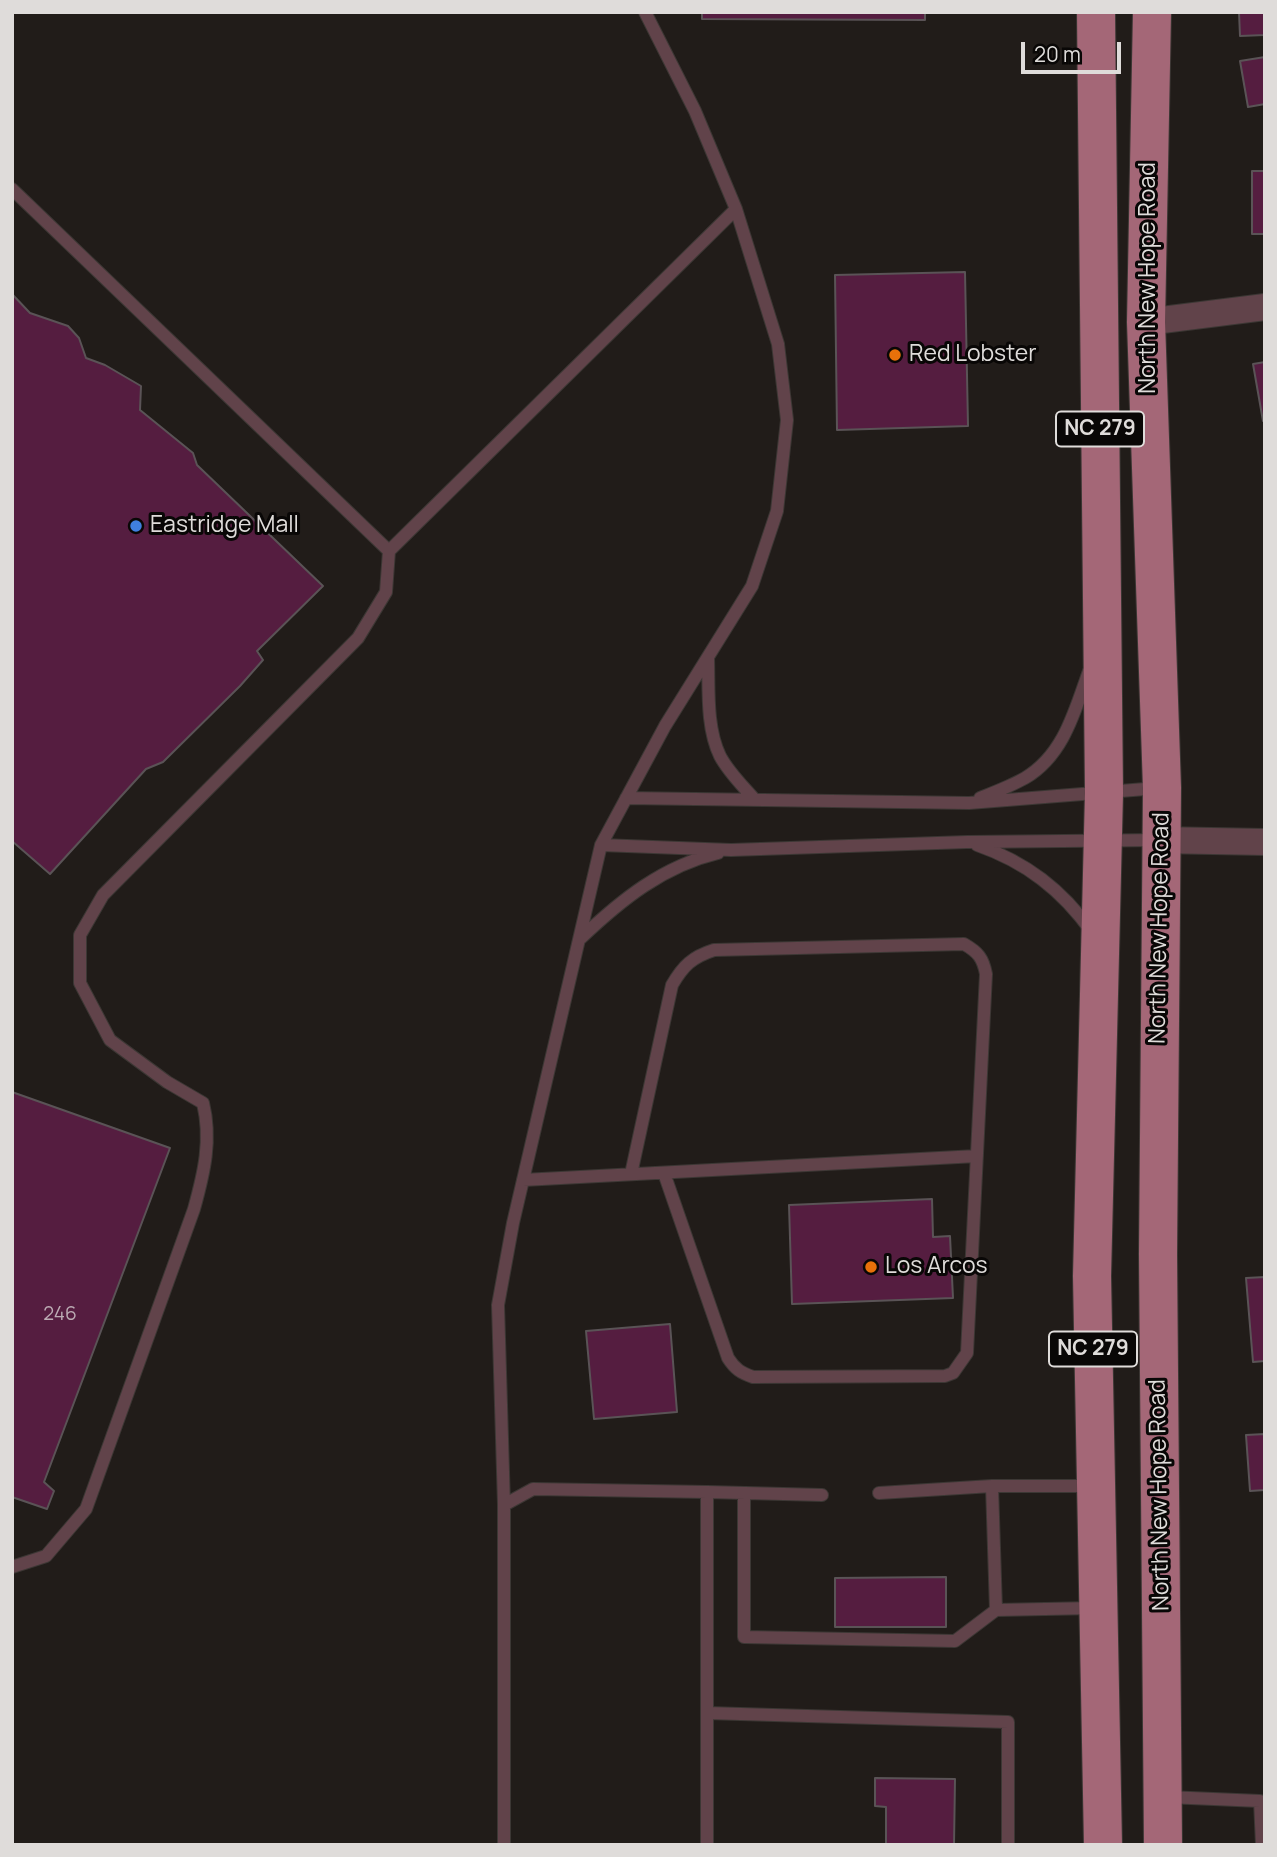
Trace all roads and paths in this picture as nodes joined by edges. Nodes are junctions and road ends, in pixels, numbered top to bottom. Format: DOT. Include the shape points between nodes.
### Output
graph roads {
  1 [pos="645,12"];
  2 [pos="1096,12"];
  3 [pos="1152,12"];
  4 [pos="12,189"];
  5 [pos="736,209"];
  6 [pos="1265,307"];
  7 [pos="1146,321"];
  8 [pos="389,551"];
  9 [pos="1102,630"];
  10 [pos="708,657"];
  11 [pos="1161,788"];
  12 [pos="1104,793"];
  13 [pos="626,798"];
  14 [pos="755,800"];
  15 [pos="969,803"];
  16 [pos="1160,839"];
  17 [pos="1104,840"];
  18 [pos="967,842"];
  19 [pos="1265,842"];
  20 [pos="601,845"];
  21 [pos="731,850"];
  22 [pos="580,939"];
  23 [pos="1101,945"];
  24 [pos="976,1156"];
  25 [pos="664,1173"];
  26 [pos="631,1174"];
  27 [pos="523,1180"];
  28 [pos="992,1486"];
  29 [pos="1095,1486"];
  30 [pos="706,1492"];
  31 [pos="744,1493"];
  32 [pos="879,1493"];
  33 [pos="822,1495"];
  34 [pos="504,1505"];
  35 [pos="12,1567"];
  36 [pos="1097,1608"];
  37 [pos="996,1610"];
  38 [pos="707,1713"];
  39 [pos="1163,1797"];
  40 [pos="1262,1801"];
  41 [pos="504,1845"];
  42 [pos="707,1845"];
  43 [pos="1008,1845"];
  44 [pos="1103,1845"];
  45 [pos="1163,1845"];
  46 [pos="1262,1845"];
  1 -- 5 [label="lane" via="695,111"];
  2 -- 9 [label="main road, NC 279"];
  3 -- 7 [label="main road, North New Hope Road"];
  4 -- 8 [label="lane"];
  5 -- 8 [label="lane"];
  5 -- 10 [label="lane" via="778,344 787,420 774,519 752,586"];
  6 -- 7 [label="street"];
  7 -- 11 [label="main road, North New Hope Road"];
  8 -- 35 [label="lane" via="386,592 358,638 103,895 80,935 80,983 110,1040 202,1103 208,1124 206,1166 86,1509 46,1556"];
  9 -- 12 [label="main road, NC 279"];
  9 -- 15 [label="lane" via="1070,724 1053,753 1027,777"];
  10 -- 13 [label="lane"];
  10 -- 14 [label="lane" via="709,709 720,755"];
  11 -- 12 [label="lane"];
  11 -- 16 [label="main road, North New Hope Road"];
  12 -- 15 [label="lane"];
  12 -- 17 [label="main road, NC 279"];
  13 -- 14 [label="lane"];
  13 -- 20 [label="lane"];
  14 -- 15 [label="lane"];
  16 -- 17 [label="lane"];
  16 -- 19 [label="street"];
  16 -- 39 [label="main road, North New Hope Road"];
  17 -- 18 [label="lane"];
  17 -- 23 [label="main road, NC 279"];
  18 -- 21 [label="lane"];
  18 -- 23 [label="lane" via="1002,853 1056,889"];
  20 -- 21 [label="lane"];
  20 -- 22 [label="lane"];
  21 -- 22 [label="lane" via="676,868 643,885"];
  22 -- 27 [label="lane"];
  23 -- 29 [label="main road, NC 279" via="1092,1276"];
  24 -- 25 [label="lane"];
  24 -- 25 [label="lane" via="967,1353 953,1373 945,1376 742,1374 728,1358"];
  24 -- 26 [label="lane" via="986,974 976,951 964,944 714,950 682,966 672,985"];
  25 -- 26 [label="lane"];
  26 -- 27 [label="lane"];
  27 -- 34 [label="lane" via="498,1305"];
  28 -- 29 [label="lane"];
  28 -- 32 [label="lane"];
  28 -- 37 [label="lane"];
  29 -- 36 [label="main road, NC 279"];
  30 -- 31 [label="lane"];
  30 -- 34 [label="lane" via="533,1489"];
  30 -- 38 [label="lane"];
  31 -- 33 [label="lane"];
  31 -- 37 [label="lane" via="744,1637 955,1641"];
  34 -- 41 [label="lane"];
  36 -- 37 [label="lane"];
  36 -- 44 [label="main road, NC 279"];
  38 -- 42 [label="lane"];
  38 -- 43 [label="lane" via="1008,1721"];
  39 -- 40 [label="lane"];
  39 -- 45 [label="main road, North New Hope Road"];
  40 -- 46 [label="lane"];
}
